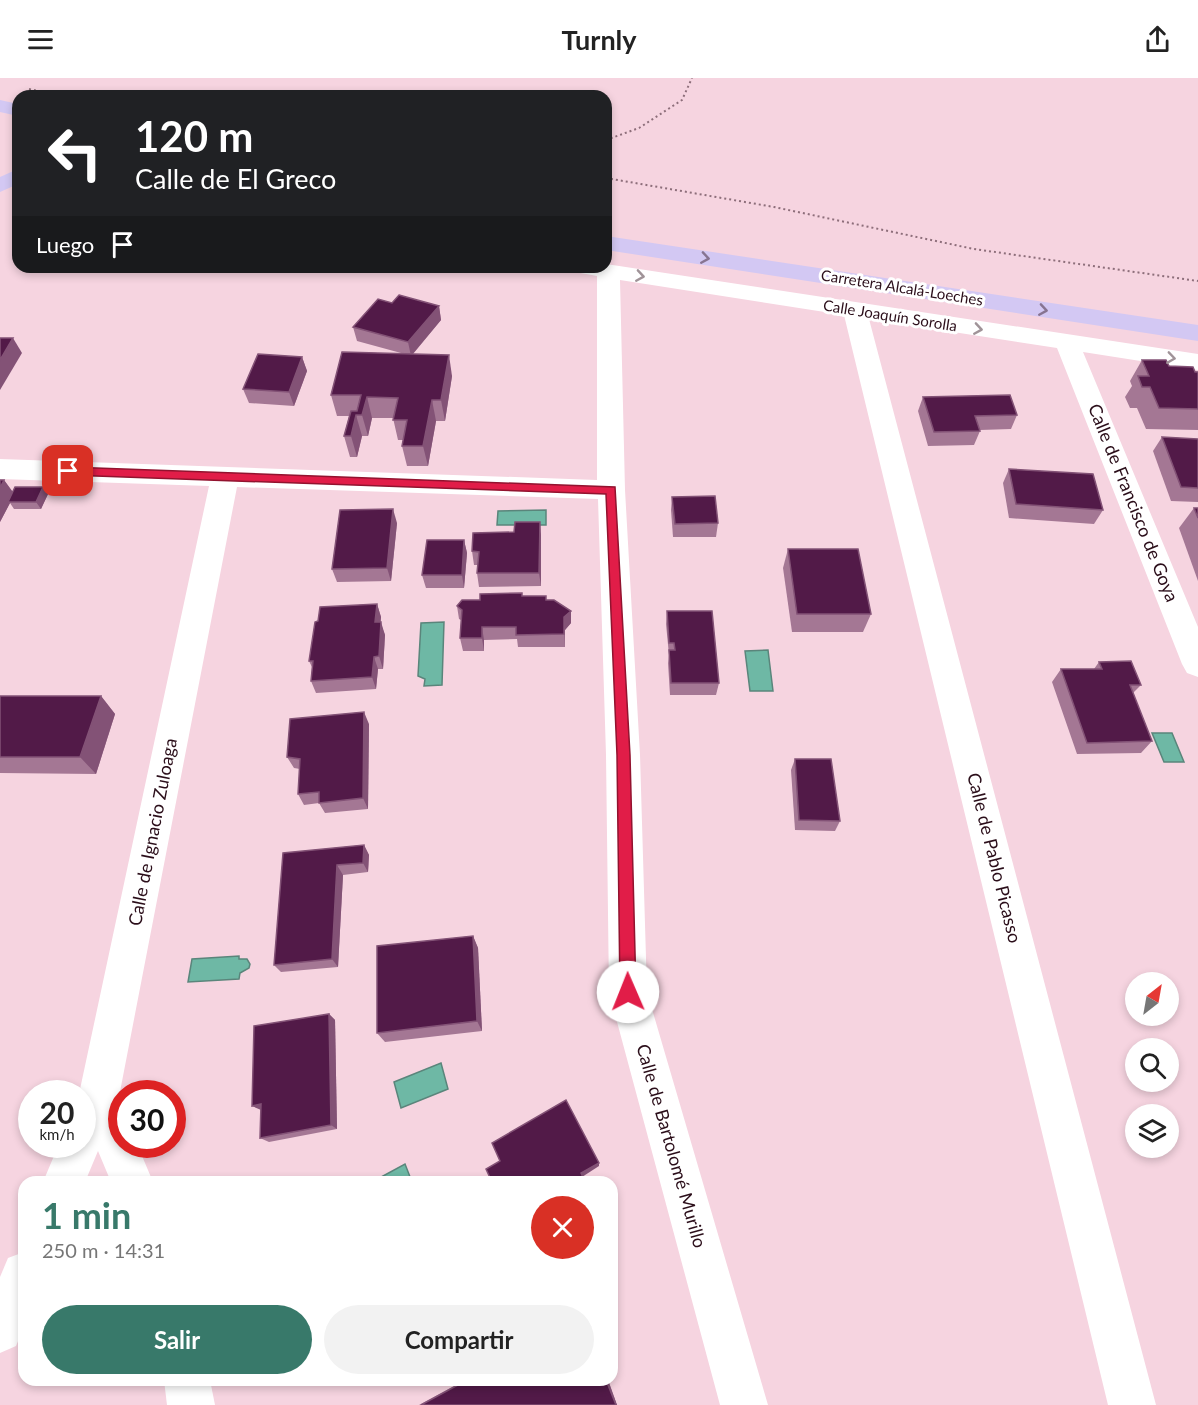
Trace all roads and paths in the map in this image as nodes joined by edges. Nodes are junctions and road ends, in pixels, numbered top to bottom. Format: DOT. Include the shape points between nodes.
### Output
graph roads {
  1 [pos="692,78"];
  2 [pos="25,88"];
  3 [pos="34,90"];
  4 [pos="612,138"];
  5 [pos="612,179"];
  6 [pos="612,225"];
  7 [pos="612,262"];
  8 [pos="612,263"];
  9 [pos="600,273"];
  10 [pos="1198,280"];
  11 [pos="855,311"];
  12 [pos="1198,312"];
  13 [pos="1198,333"];
  14 [pos="1067,343"];
  15 [pos="1198,362"];
  16 [pos="0,469"];
  17 [pos="225,477"];
  18 [pos="611,490"];
  19 [pos="1198,664"];
  20 [pos="98,1102"];
  21 [pos="96,1107"];
  22 [pos="74,1158"];
  23 [pos="67,1176"];
  24 [pos="129,1176"];
  25 [pos="18,1288"];
  26 [pos="0,1330"];
  27 [pos="188,1386"];
  28 [pos="191,1405"];
  29 [pos="744,1405"];
  30 [pos="1132,1405"];
  1 -- 4 [label="path" via="681,100 639,128"];
  2 -- 3 [label="path"];
  5 -- 10 [label="path" via="774,207 974,249"];
  6 -- 12 [label="main road, Carretera Alcalá-Loeches"];
  7 -- 13 [label="main road, Carretera Alcalá-Loeches, one-way"];
  8 -- 11 [label="street, Calle Joaquín Sorolla, one-way"];
  9 -- 18 [label="street, Calle de Bartolomé Murillo"];
  11 -- 14 [label="street, Calle Joaquín Sorolla, one-way"];
  11 -- 30 [label="street, Calle de Pablo Picasso"];
  14 -- 15 [label="street, Calle Joaquín Sorolla, one-way"];
  14 -- 19 [label="street, Calle de Francisco de Goya"];
  16 -- 17 [label="street"];
  17 -- 18 [label="street"];
  17 -- 20 [label="street, Calle de Ignacio Zuloaga"];
  18 -- 29 [label="street, Calle de Bartolomé Murillo" via="623,755 628,992"];
  20 -- 21 [label="street, Calle de Ignacio Zuloaga"];
  20 -- 24 [label="street"];
  22 -- 23 [label="street"];
  25 -- 26 [label="street"];
  27 -- 28 [label="street"];
}
